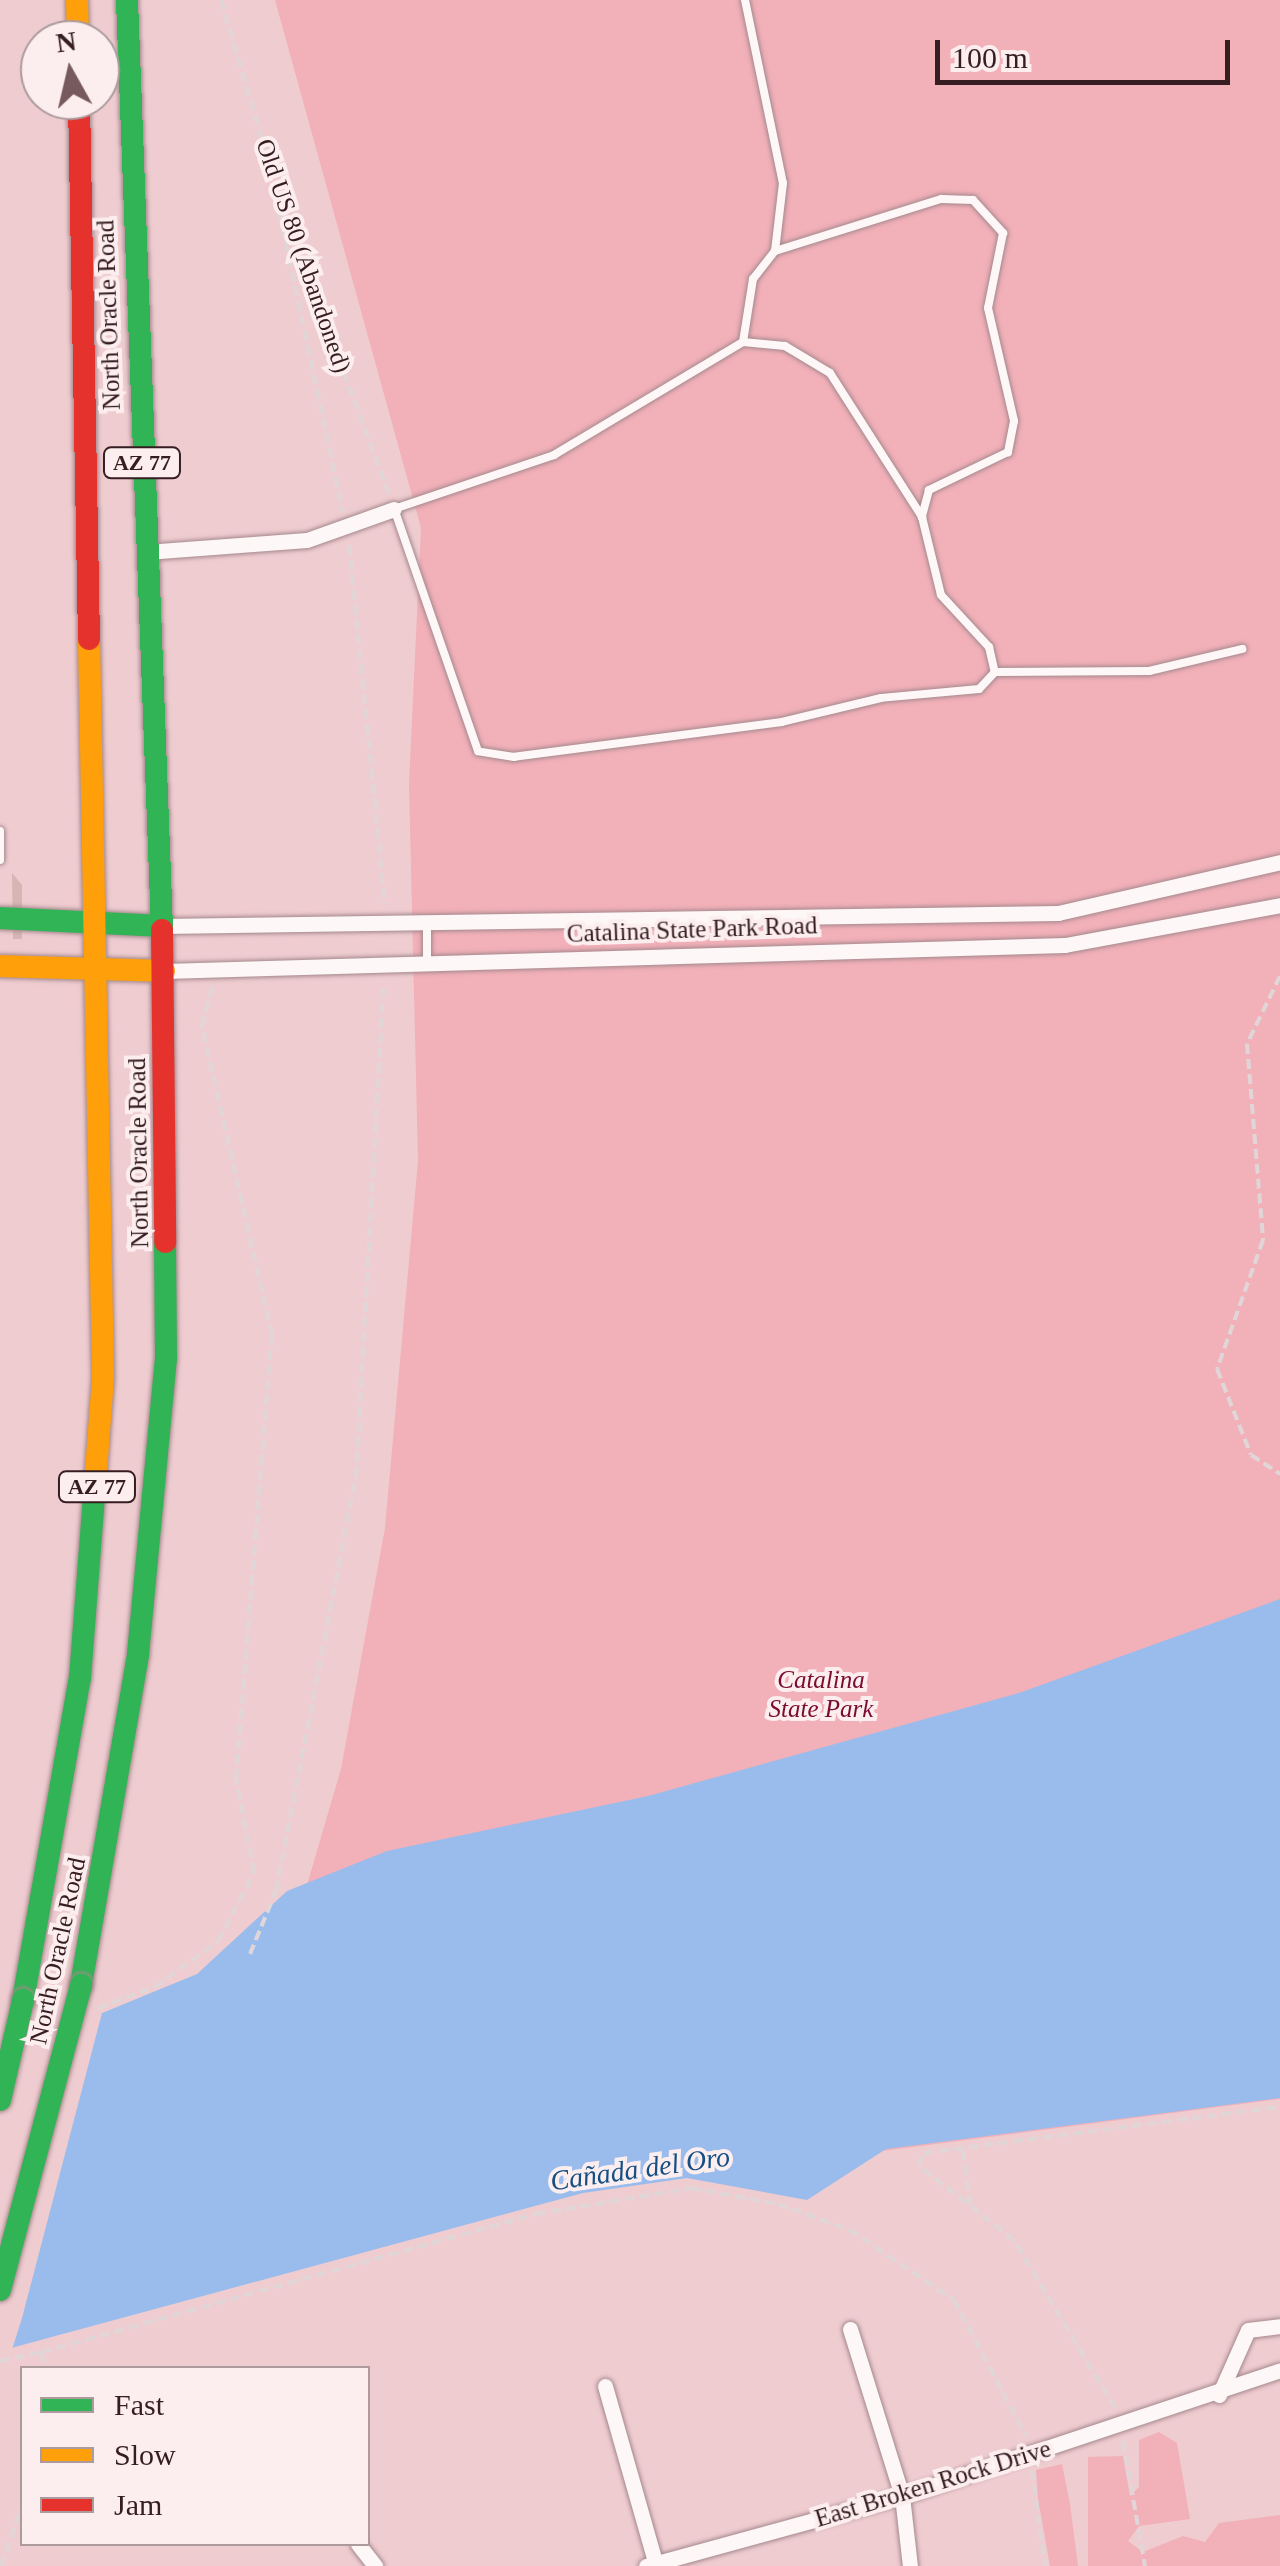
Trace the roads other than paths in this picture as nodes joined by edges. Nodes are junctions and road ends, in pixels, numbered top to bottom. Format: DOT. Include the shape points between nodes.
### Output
graph roads {
  1 [pos="127,0"];
  2 [pos="744,0"];
  3 [pos="80,120"];
  4 [pos="775,251"];
  5 [pos="743,342"];
  6 [pos="394,509"];
  7 [pos="922,517"];
  8 [pos="146,552"];
  9 [pos="1242,649"];
  10 [pos="994,672"];
  11 [pos="0,831"];
  12 [pos="0,860"];
  13 [pos="1280,862"];
  14 [pos="1280,905"];
  15 [pos="0,918"];
  16 [pos="100,922"];
  17 [pos="162,926"];
  18 [pos="427,926"];
  19 [pos="0,966"];
  20 [pos="428,966"];
  21 [pos="101,969"];
  22 [pos="164,971"];
  23 [pos="0,2100"];
  24 [pos="0,2290"];
  25 [pos="1280,2326"];
  26 [pos="850,2329"];
  27 [pos="1280,2370"];
  28 [pos="604,2386"];
  29 [pos="1219,2395"];
  30 [pos="902,2496"];
  31 [pos="650,2564"];
  32 [pos="910,2566"];
  1 -- 8 [label="main road, North Oracle Road / AZ 77"];
  2 -- 4 [label="lane" via="783,183"];
  3 -- 16 [label="main road, North Oracle Road / AZ 77"];
  4 -- 5 [label="lane" via="753,279"];
  4 -- 7 [label="lane" via="941,199 972,200 1003,233 988,308 1014,421 1008,452 928,490"];
  5 -- 6 [label="lane" via="554,456"];
  5 -- 7 [label="lane" via="786,346 830,373"];
  6 -- 8 [label="street" via="307,540"];
  6 -- 10 [label="lane" via="478,751 514,758 782,722 880,698 979,689"];
  7 -- 10 [label="lane" via="941,595 989,646"];
  8 -- 17 [label="main road, North Oracle Road / AZ 77"];
  9 -- 10 [label="lane" via="1150,671"];
  11 -- 12 [label="lane"];
  13 -- 18 [label="street, Catalina State Park Road" via="1058,913"];
  14 -- 20 [label="street, Catalina State Park Road" via="1064,945"];
  15 -- 16 [label="main road"];
  16 -- 17 [label="main road"];
  16 -- 21 [label="main road, North Oracle Road / AZ 77"];
  17 -- 18 [label="street, Catalina State Park Road"];
  17 -- 22 [label="main road, North Oracle Road / AZ 77"];
  18 -- 20 [label="lane"];
  19 -- 21 [label="main road, Catalina State Park Road"];
  20 -- 22 [label="street, Catalina State Park Road"];
  21 -- 22 [label="main road, Catalina State Park Road"];
  21 -- 23 [label="main road, North Oracle Road / AZ 77, bridge" via="104,1361 94,1529 80,1678"];
  22 -- 24 [label="main road, North Oracle Road / AZ 77, bridge" via="169,1185 159,1465 119,1786 80,1985"];
  25 -- 29 [label="street" via="1248,2330"];
  26 -- 30 [label="street"];
  27 -- 29 [label="street, East Broken Rock Drive"];
  28 -- 31 [label="street"];
  29 -- 30 [label="street, East Broken Rock Drive"];
  30 -- 31 [label="street, East Broken Rock Drive"];
  30 -- 32 [label="street"];
}
